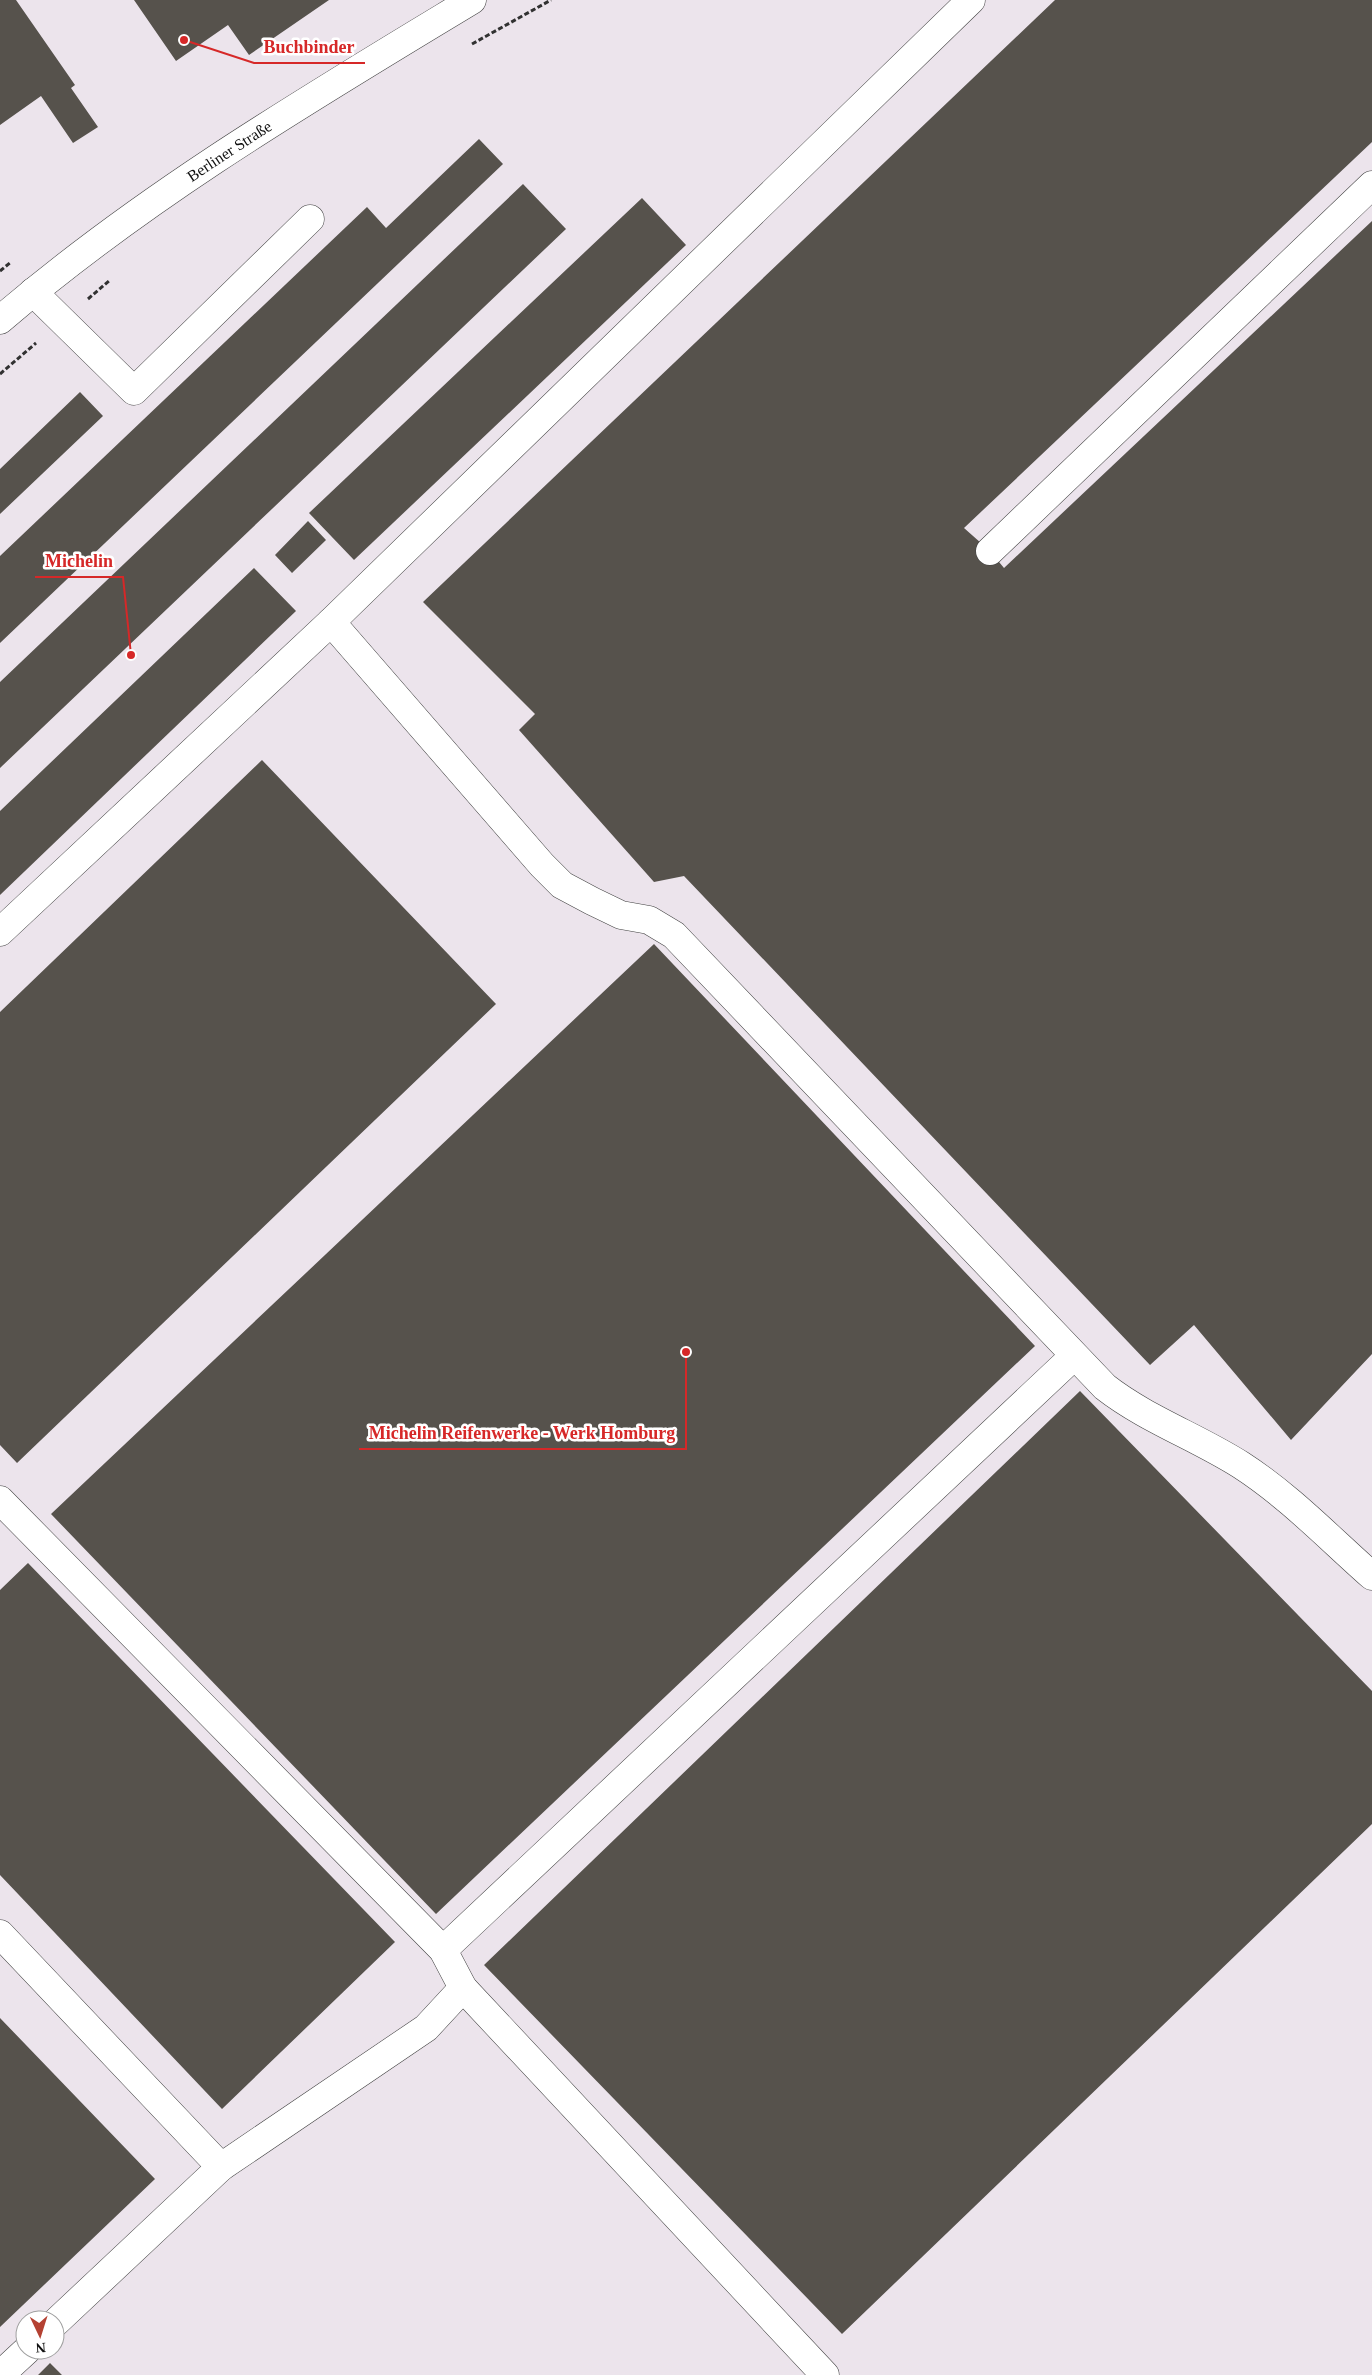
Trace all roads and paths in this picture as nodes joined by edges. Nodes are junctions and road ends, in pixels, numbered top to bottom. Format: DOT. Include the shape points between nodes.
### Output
graph roads {
  1 [pos="472,0"];
  2 [pos="551,0"];
  3 [pos="971,0"];
  4 [pos="467,47"];
  5 [pos="1372,185"];
  6 [pos="310,219"];
  7 [pos="112,278"];
  8 [pos="33,292"];
  9 [pos="0,320"];
  10 [pos="62,321"];
  11 [pos="0,374"];
  12 [pos="990,551"];
  13 [pos="330,622"];
  14 [pos="0,932"];
  15 [pos="1074,1356"];
  16 [pos="0,1500"];
  17 [pos="1372,1576"];
  18 [pos="0,1934"];
  19 [pos="443,1950"];
  20 [pos="463,1988"];
  21 [pos="221,2167"];
  22 [pos="65,2314"];
  23 [pos="16,2360"];
  24 [pos="0,2375"];
  25 [pos="825,2375"];
  1 -- 8 [label="street, Berliner Straße" via="294,108 145,207"];
  2 -- 4 [label="path"];
  3 -- 13 [label="street"];
  5 -- 12 [label="street"];
  6 -- 10 [label="street" via="134,391"];
  7 -- 10 [label="path"];
  8 -- 9 [label="street, Berliner Straße"];
  8 -- 10 [label="street"];
  10 -- 11 [label="path"];
  13 -- 14 [label="street"];
  13 -- 15 [label="street" via="562,885 621,915 649,920 674,935"];
  15 -- 17 [label="street" via="1104,1387 1127,1404 1239,1464 1274,1488"];
  15 -- 19 [label="street"];
  16 -- 19 [label="street"];
  18 -- 21 [label="street"];
  19 -- 20 [label="street"];
  20 -- 21 [label="street" via="426,2028"];
  20 -- 25 [label="street"];
  21 -- 22 [label="street"];
  23 -- 24 [label="street"];
}
